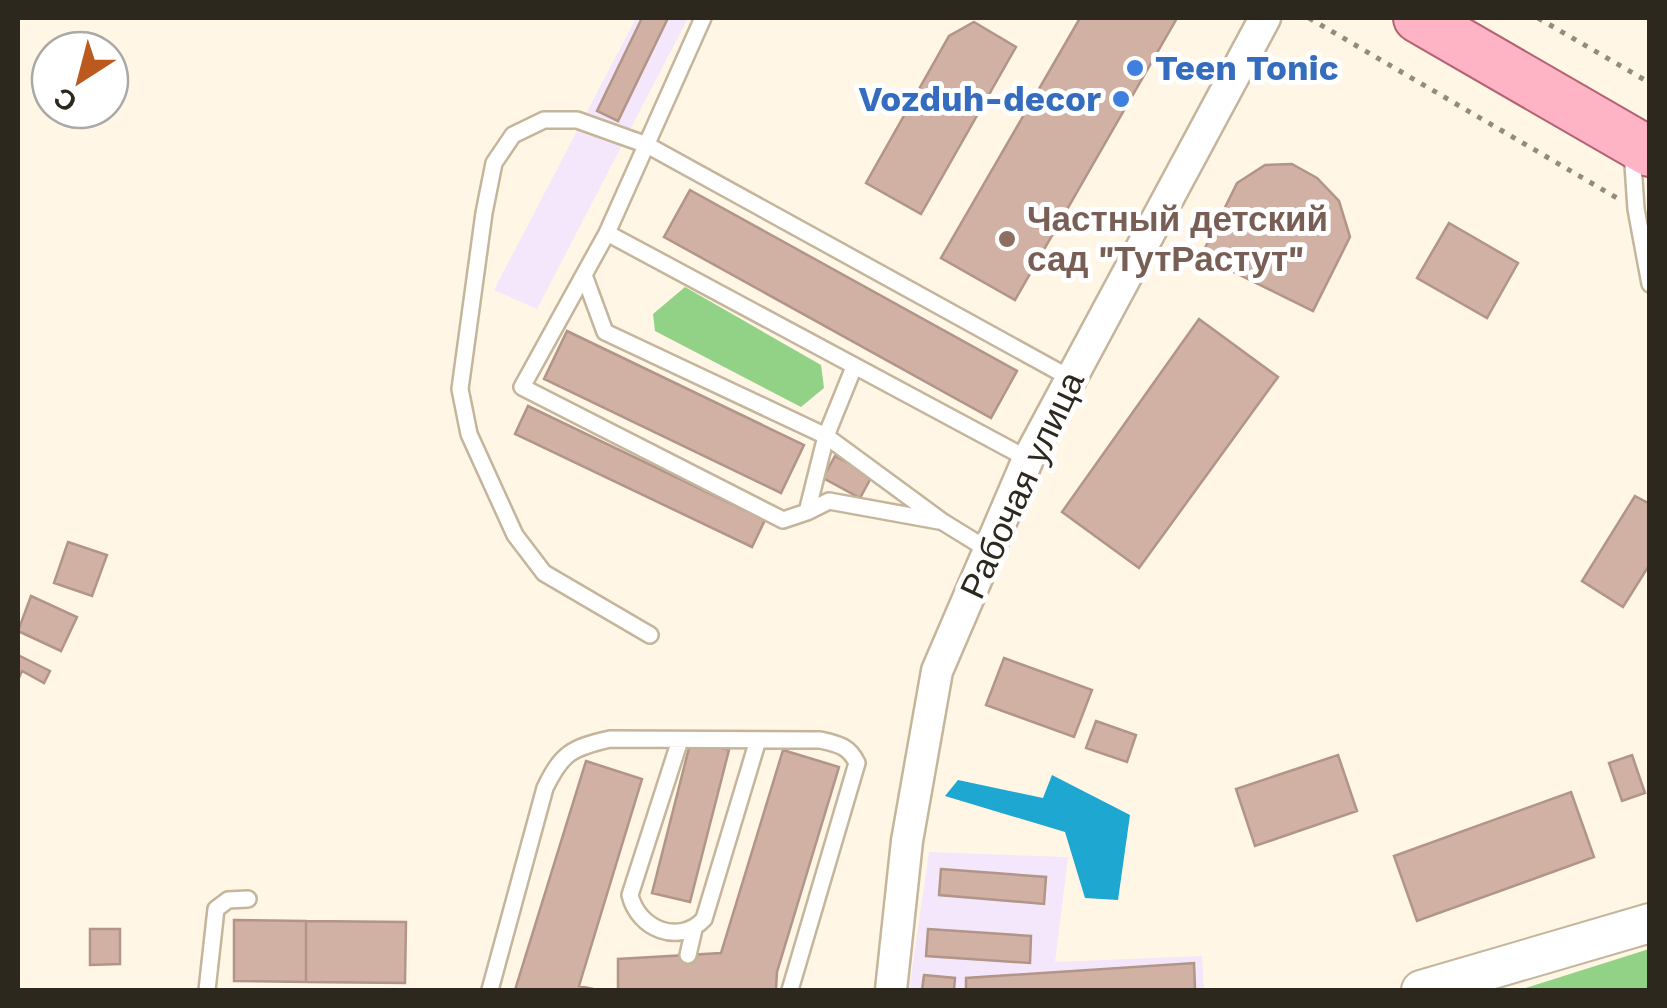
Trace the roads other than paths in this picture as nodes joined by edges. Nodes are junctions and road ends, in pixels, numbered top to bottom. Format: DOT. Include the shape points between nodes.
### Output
graph roads {
  1 [pos="703,18"];
  2 [pos="1264,18"];
  3 [pos="1418,18"];
  4 [pos="647,145"];
  5 [pos="1640,146"];
  6 [pos="607,233"];
  7 [pos="584,275"];
  8 [pos="1650,284"];
  9 [pos="854,367"];
  10 [pos="1070,378"];
  11 [pos="826,436"];
  12 [pos="1028,459"];
  13 [pos="808,512"];
  14 [pos="943,522"];
  15 [pos="990,551"];
  16 [pos="650,635"];
  17 [pos="680,740"];
  18 [pos="758,740"];
  19 [pos="248,899"];
  20 [pos="1650,923"];
  21 [pos="694,930"];
  22 [pos="688,955"];
  23 [pos="207,990"];
  24 [pos="490,990"];
  25 [pos="790,990"];
  26 [pos="890,990"];
  27 [pos="1421,990"];
  1 -- 4 [label="lane"];
  2 -- 10 [label="street, Рабочая улица"];
  3 -- 5 [label="main road"];
  4 -- 6 [label="lane"];
  4 -- 10 [label="lane"];
  4 -- 16 [label="lane" via="577,120 544,120 513,135 494,163 460,388 469,434 514,535 544,572"];
  5 -- 8 [label="lane" via="1636,209"];
  6 -- 7 [label="lane"];
  6 -- 9 [label="lane"];
  7 -- 11 [label="lane" via="604,332"];
  7 -- 13 [label="lane" via="522,387 782,520"];
  9 -- 11 [label="lane"];
  9 -- 12 [label="lane"];
  10 -- 12 [label="street, Рабочая улица"];
  11 -- 13 [label="lane"];
  11 -- 14 [label="lane"];
  12 -- 15 [label="street, Рабочая улица"];
  13 -- 14 [label="lane" via="830,501"];
  14 -- 15 [label="lane"];
  15 -- 26 [label="street, Рабочая улица" via="937,671"];
  17 -- 18 [label="lane"];
  17 -- 21 [label="lane" via="630,896 640,920 680,934"];
  17 -- 24 [label="lane" via="610,739 576,747 558,763 545,788"];
  18 -- 21 [label="lane" via="704,919"];
  18 -- 25 [label="lane" via="838,744 856,764"];
  19 -- 23 [label="lane" via="228,900 216,910"];
  20 -- 27 [label="street"];
  21 -- 22 [label="lane"];
}
